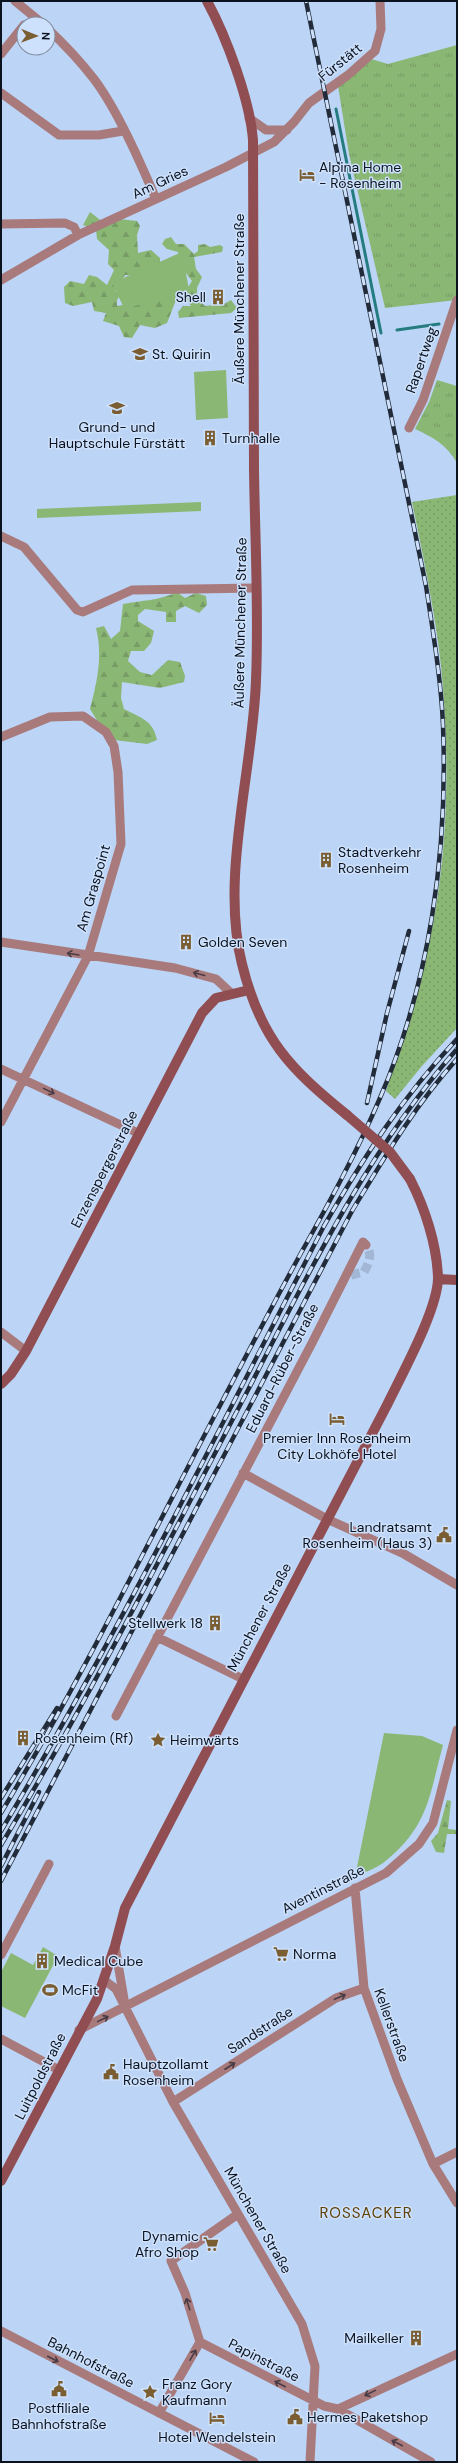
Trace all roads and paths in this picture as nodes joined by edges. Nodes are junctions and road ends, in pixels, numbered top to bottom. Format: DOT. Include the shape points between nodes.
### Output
graph roads {
  1 [pos="15,1"];
  2 [pos="207,1"];
  3 [pos="380,1"];
  4 [pos="32,14"];
  5 [pos="16,34"];
  6 [pos="56,37"];
  7 [pos="1,54"];
  8 [pos="1,93"];
  9 [pos="249,118"];
  10 [pos="123,130"];
  11 [pos="287,130"];
  12 [pos="253,152"];
  13 [pos="156,199"];
  14 [pos="1,224"];
  15 [pos="78,235"];
  16 [pos="1,280"];
  17 [pos="457,300"];
  18 [pos="409,428"];
  19 [pos="1,536"];
  20 [pos="255,588"];
  21 [pos="1,737"];
  22 [pos="1,942"];
  23 [pos="88,956"];
  24 [pos="249,990"];
  25 [pos="232,993"];
  26 [pos="1,1069"];
  27 [pos="24,1079"];
  28 [pos="1,1122"];
  29 [pos="138,1133"];
  30 [pos="366,1245"];
  31 [pos="438,1279"];
  32 [pos="457,1280"];
  33 [pos="1,1332"];
  34 [pos="26,1351"];
  35 [pos="1,1384"];
  36 [pos="243,1473"];
  37 [pos="327,1520"];
  38 [pos="457,1585"];
  39 [pos="157,1637"];
  40 [pos="243,1679"];
  41 [pos="116,1716"];
  42 [pos="457,1730"];
  43 [pos="49,1864"];
  44 [pos="355,1888"];
  45 [pos="115,1946"];
  46 [pos="1,1954"];
  47 [pos="104,1980"];
  48 [pos="364,1988"];
  49 [pos="125,2006"];
  50 [pos="80,2030"];
  51 [pos="1,2039"];
  52 [pos="59,2070"];
  53 [pos="173,2102"];
  54 [pos="457,2152"];
  55 [pos="433,2164"];
  56 [pos="1,2181"];
  57 [pos="457,2203"];
  58 [pos="238,2214"];
  59 [pos="1,2331"];
  60 [pos="200,2342"];
  61 [pos="457,2354"];
  62 [pos="314,2401"];
  63 [pos="338,2409"];
  64 [pos="159,2413"];
  65 [pos="254,2462"];
  66 [pos="310,2462"];
  67 [pos="431,2462"];
  1 -- 4 [label="street"];
  2 -- 9 [label="main road, Äußere Münchener Straße" via="232,60"];
  3 -- 11 [label="street, Fürstätt" via="381,29 376,51 348,76 309,103"];
  5 -- 7 [label="street"];
  6 -- 10 [label="street" via="94,79"];
  8 -- 10 [label="street" via="59,135 99,135"];
  9 -- 11 [label="street" via="266,130"];
  9 -- 12 [label="main road, Äußere Münchener Straße"];
  10 -- 13 [label="street"];
  11 -- 12 [label="street, Fürstätt" via="274,142"];
  12 -- 13 [label="street, Am Gries"];
  12 -- 20 [label="main road, Äußere Münchener Straße"];
  13 -- 15 [label="street, Am Gries"];
  14 -- 15 [label="street" via="65,223 74,227"];
  15 -- 16 [label="street, Am Gries"];
  17 -- 18 [label="street, Rapertweg" via="423,400"];
  19 -- 20 [label="street" via="24,547 77,610 83,612 132,590"];
  20 -- 24 [label="main road, Äußere Münchener Straße" via="256,681 235,882 237,936"];
  21 -- 23 [label="street, Am Graspoint" via="50,716 83,716 106,732 114,746 118,772 121,844"];
  23 -- 22 [label="street, one-way"];
  25 -- 23 [label="street, one-way" via="216,979 175,968"];
  23 -- 27 [label="street, Am Graspoint"];
  24 -- 25 [label="main road, Enzenspergerstraße"];
  24 -- 31 [label="main road, Äußere Münchener Straße, bridge" via="264,1027 282,1055 300,1076 390,1152 410,1179 424,1205"];
  25 -- 29 [label="main road, Enzenspergerstraße" via="216,998 202,1013"];
  26 -- 27 [label="street"];
  27 -- 28 [label="street, Am Graspoint"];
  27 -- 29 [label="street, one-way"];
  29 -- 34 [label="main road, Enzenspergerstraße"];
  30 -- 36 [label="street, Eduard-Rüber-Straße" via="363,1242"];
  31 -- 32 [label="main road"];
  31 -- 37 [label="main road, Münchener Straße" via="433,1302 419,1338"];
  33 -- 34 [label="street"];
  34 -- 35 [label="main road, Enzenspergerstraße"];
  36 -- 37 [label="street"];
  36 -- 39 [label="street, Eduard-Rüber-Straße"];
  37 -- 38 [label="street" via="404,1554"];
  37 -- 40 [label="main road, Münchener Straße"];
  39 -- 40 [label="street"];
  39 -- 41 [label="street, Eduard-Rüber-Straße"];
  40 -- 45 [label="main road, Münchener Straße" via="125,1908"];
  42 -- 44 [label="street, Aventinstraße" via="432,1823 419,1844 386,1873"];
  43 -- 46 [label="street"];
  44 -- 48 [label="street, Kellerstraße"];
  44 -- 49 [label="street, Aventinstraße"];
  45 -- 47 [label="main road, Münchener Straße"];
  45 -- 49 [label="street, Münchener Straße"];
  47 -- 49 [label="street, Münchener Straße" via="116,1990"];
  47 -- 50 [label="main road, Münchener Straße"];
  53 -- 48 [label="street, Sandstraße, one-way" via="336,1998"];
  48 -- 55 [label="street, Kellerstraße" via="397,2079"];
  50 -- 49 [label="street, Luitpoldstraße, one-way"];
  49 -- 53 [label="street, Münchener Straße"];
  50 -- 52 [label="main road, Luitpoldstraße"];
  51 -- 52 [label="street"];
  52 -- 56 [label="main road, Luitpoldstraße"];
  53 -- 58 [label="street, Münchener Straße"];
  54 -- 55 [label="street"];
  55 -- 57 [label="street, Kellerstraße"];
  60 -- 58 [label="street, one-way" via="185,2293 171,2261"];
  58 -- 62 [label="street, Münchener Straße" via="302,2324 315,2366"];
  59 -- 64 [label="street, Bahnhofstraße, one-way"];
  62 -- 60 [label="street, Papinstraße, one-way"];
  64 -- 60 [label="street, one-way"];
  61 -- 63 [label="street, one-way"];
  62 -- 63 [label="street, Papinstraße"];
  62 -- 66 [label="street, Münchener Straße"];
  67 -- 63 [label="street, Papinstraße, one-way"];
  64 -- 65 [label="street, Bahnhofstraße"];
}
